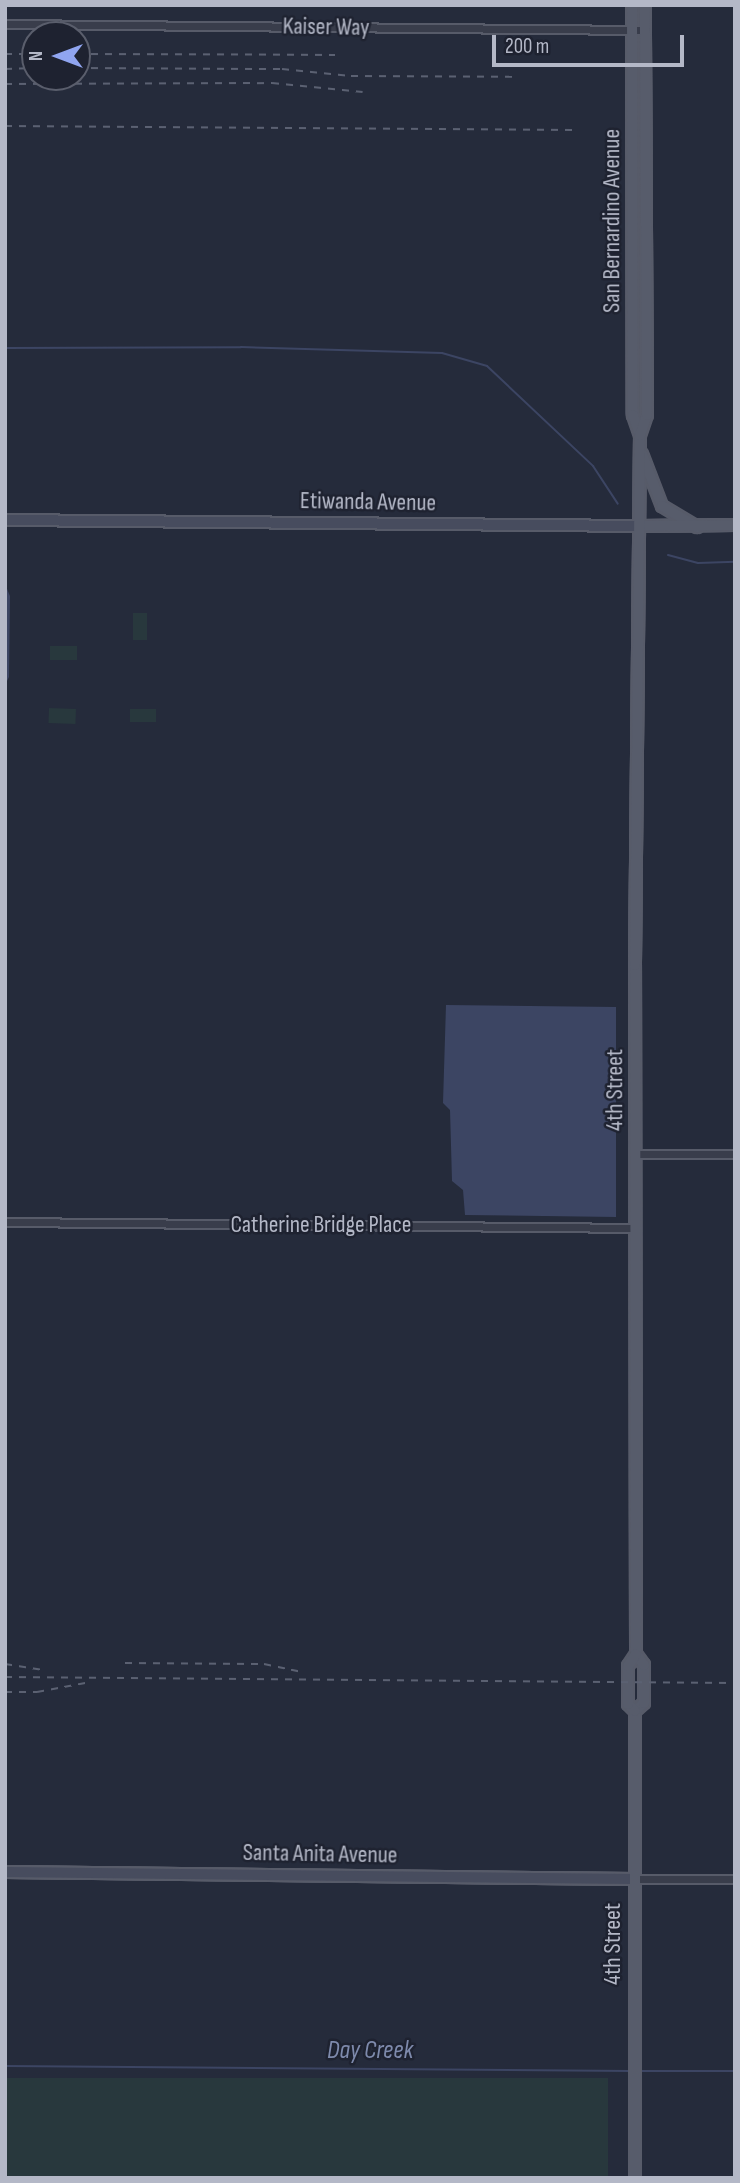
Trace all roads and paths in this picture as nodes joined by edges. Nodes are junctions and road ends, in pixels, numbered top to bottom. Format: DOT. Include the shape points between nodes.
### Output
graph roads {
  1 [pos="632,5"];
  2 [pos="645,5"];
  3 [pos="5,24"];
  4 [pos="633,30"];
  5 [pos="646,30"];
  6 [pos="640,435"];
  7 [pos="640,451"];
  8 [pos="5,520"];
  9 [pos="640,526"];
  10 [pos="697,527"];
  11 [pos="733,528"];
  12 [pos="636,1154"];
  13 [pos="735,1154"];
  14 [pos="5,1222"];
  15 [pos="636,1228"];
  16 [pos="636,1654"];
  17 [pos="635,1711"];
  18 [pos="5,1872"];
  19 [pos="635,1879"];
  20 [pos="735,1879"];
  21 [pos="635,2178"];
  1 -- 4 [label="main road, San Bernardino Avenue"];
  2 -- 5 [label="main road, San Bernardino Avenue"];
  3 -- 4 [label="street, Kaiser Way"];
  4 -- 5 [label="street, Kaiser Way"];
  4 -- 6 [label="main road, San Bernardino Avenue" via="633,415"];
  5 -- 6 [label="main road, San Bernardino Avenue" via="647,415"];
  6 -- 7 [label="main road, San Bernardino Avenue"];
  7 -- 9 [label="main road, San Bernardino Avenue"];
  7 -- 10 [label="main road" via="658,502"];
  8 -- 9 [label="main road, Etiwanda Avenue"];
  9 -- 10 [label="main road, Etiwanda Avenue"];
  9 -- 12 [label="main road, 4th Street"];
  10 -- 11 [label="main road, Etiwanda Avenue"];
  12 -- 13 [label="street"];
  12 -- 15 [label="main road, 4th Street"];
  14 -- 15 [label="street, Catherine Bridge Place"];
  15 -- 16 [label="main road, 4th Street"];
  16 -- 17 [label="main road, 4th Street" via="628,1665 628,1704"];
  16 -- 17 [label="main road, 4th Street" via="643,1665 644,1703"];
  17 -- 19 [label="main road, 4th Street"];
  18 -- 19 [label="main road, Santa Anita Avenue"];
  19 -- 20 [label="street"];
  19 -- 21 [label="main road, 4th Street"];
}
